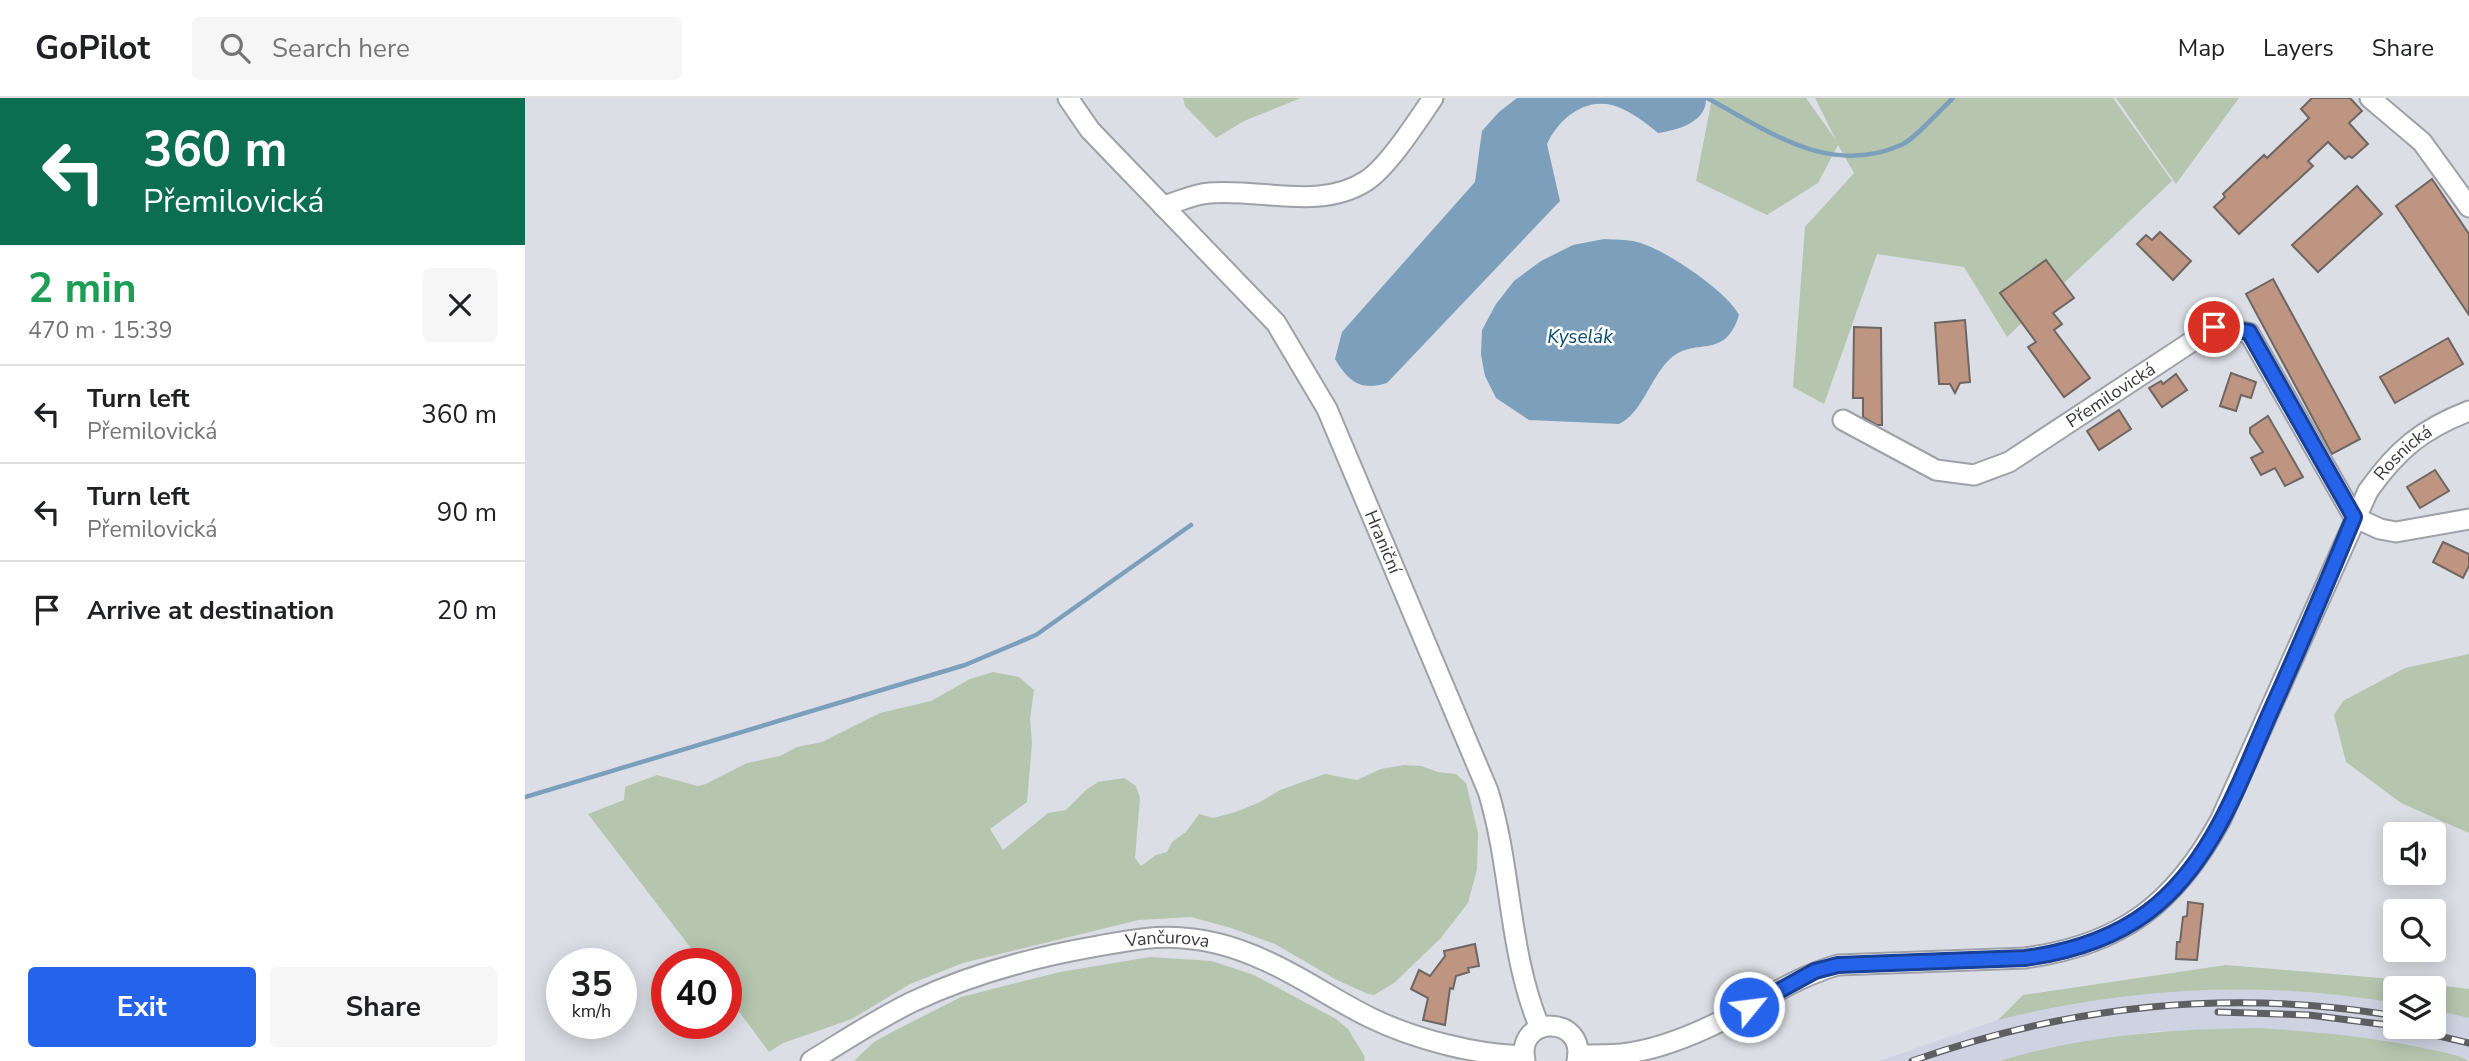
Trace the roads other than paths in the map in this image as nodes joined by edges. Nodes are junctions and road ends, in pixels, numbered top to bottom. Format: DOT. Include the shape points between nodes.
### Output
graph roads {
  1 [pos="1067,98"];
  2 [pos="1433,98"];
  3 [pos="2370,98"];
  4 [pos="1163,206"];
  5 [pos="2469,207"];
  6 [pos="2469,411"];
  7 [pos="1843,420"];
  8 [pos="2354,517"];
  9 [pos="2469,519"];
  10 [pos="1540,1028"];
  11 [pos="1578,1058"];
  12 [pos="1525,1059"];
  13 [pos="811,1061"];
  1 -- 4 [label="street, Hraniční" via="1090,130"];
  2 -- 4 [label="street" via="1369,180 1348,191 1327,196 1208,193"];
  3 -- 5 [label="street" via="2422,142"];
  4 -- 10 [label="street, Hraniční" via="1276,323 1328,409 1488,791 1524,985"];
  6 -- 8 [label="street, Rosnická" via="2410,442 2382,471"];
  7 -- 8 [label="street, Přemilovická" via="1935,470 1974,475 2009,462 2214,327 2249,332"];
  8 -- 9 [label="street" via="2396,532"];
  8 -- 11 [label="street, Rosnická" via="2221,820 2184,877 2149,911 2104,938 2052,954 1838,965 1815,971 1689,1036 1652,1048"];
  10 -- 11 [label="street" via="1553,1025 1566,1030 1576,1041"];
  10 -- 12 [label="street" via="1526,1042"];
  12 -- 13 [label="street, Vančurova" via="1403,1032 1233,947 1157,937 1065,952 981,973 891,1013"];
}
